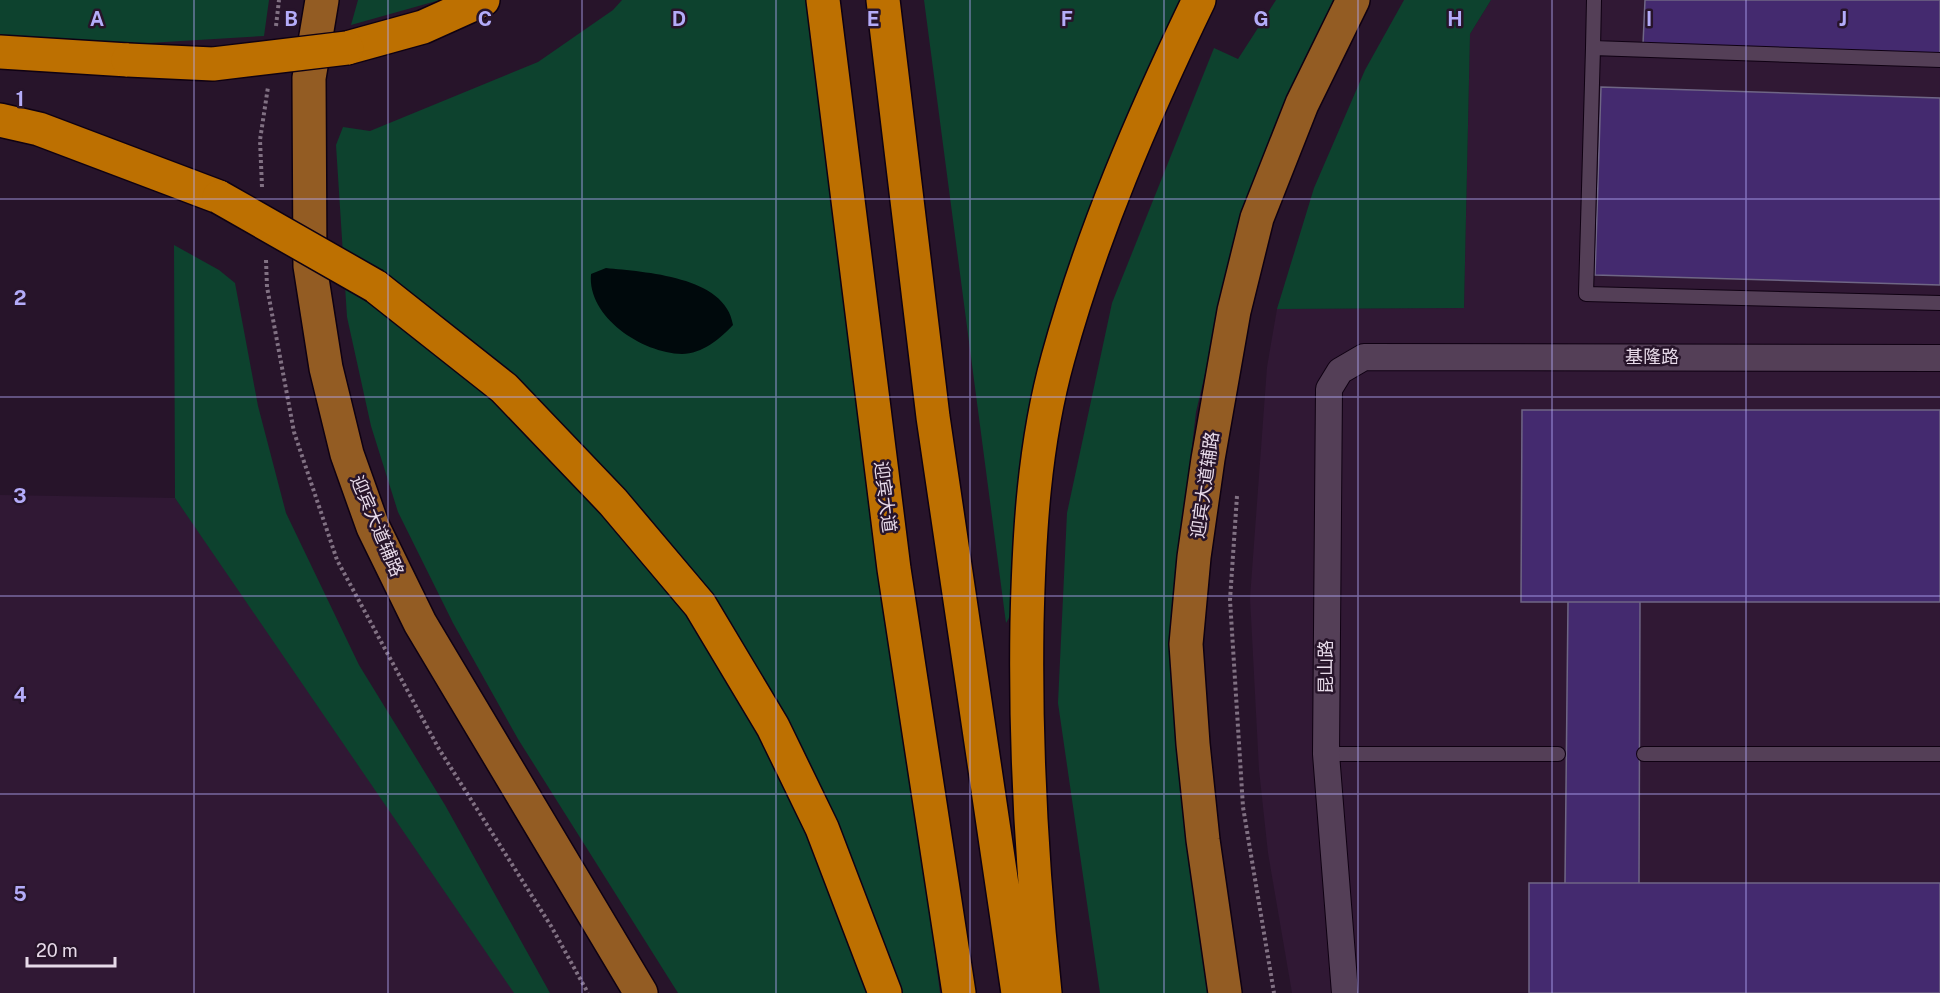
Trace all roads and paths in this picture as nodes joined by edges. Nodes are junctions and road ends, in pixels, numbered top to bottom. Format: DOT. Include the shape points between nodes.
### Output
graph roads {
  1 [pos="322,0"];
  2 [pos="483,0"];
  3 [pos="823,0"];
  4 [pos="883,0"];
  5 [pos="1199,0"];
  6 [pos="1353,0"];
  7 [pos="1594,0"];
  8 [pos="1593,48"];
  9 [pos="0,52"];
  10 [pos="1940,60"];
  11 [pos="0,120"];
  12 [pos="1940,303"];
  13 [pos="1364,357"];
  14 [pos="1940,358"];
  15 [pos="1237,495"];
  16 [pos="1326,754"];
  17 [pos="1558,754"];
  18 [pos="1644,754"];
  19 [pos="1940,754"];
  20 [pos="641,993"];
  21 [pos="885,993"];
  22 [pos="959,993"];
  23 [pos="1018,993"];
  24 [pos="1045,993"];
  25 [pos="1225,993"];
  26 [pos="1274,993"];
  27 [pos="1344,993"];
  1 -- 20 [label="main road, 迎宾大道辅路" via="309,78 310,266 326,368 348,454 373,526 420,623"];
  2 -- 9 [label="highway, bridge" via="423,27 347,48 213,64"];
  3 -- 22 [label="highway, 迎宾大道" via="894,569"];
  4 -- 23 [label="highway" via="933,417"];
  5 -- 24 [label="highway" via="1156,88 1103,216 1057,360 1040,449 1028,546 1025,724"];
  6 -- 25 [label="main road, 迎宾大道辅路" via="1302,104 1257,219 1234,311 1194,557 1186,644 1193,744 1205,863"];
  7 -- 8 [label="lane"];
  8 -- 10 [label="lane"];
  8 -- 12 [label="lane" via="1586,294"];
  11 -- 21 [label="highway, bridge" via="39,129 219,196 375,286 504,388 613,502 700,605 773,727 822,828"];
  13 -- 14 [label="street, 基隆路"];
  13 -- 16 [label="street, 昆山路" via="1340,371 1329,389"];
  15 -- 26 [label="path" via="1230,600 1243,807"];
  16 -- 17 [label="lane"];
  16 -- 27 [label="street, 昆山路"];
  18 -- 19 [label="lane"];
}
